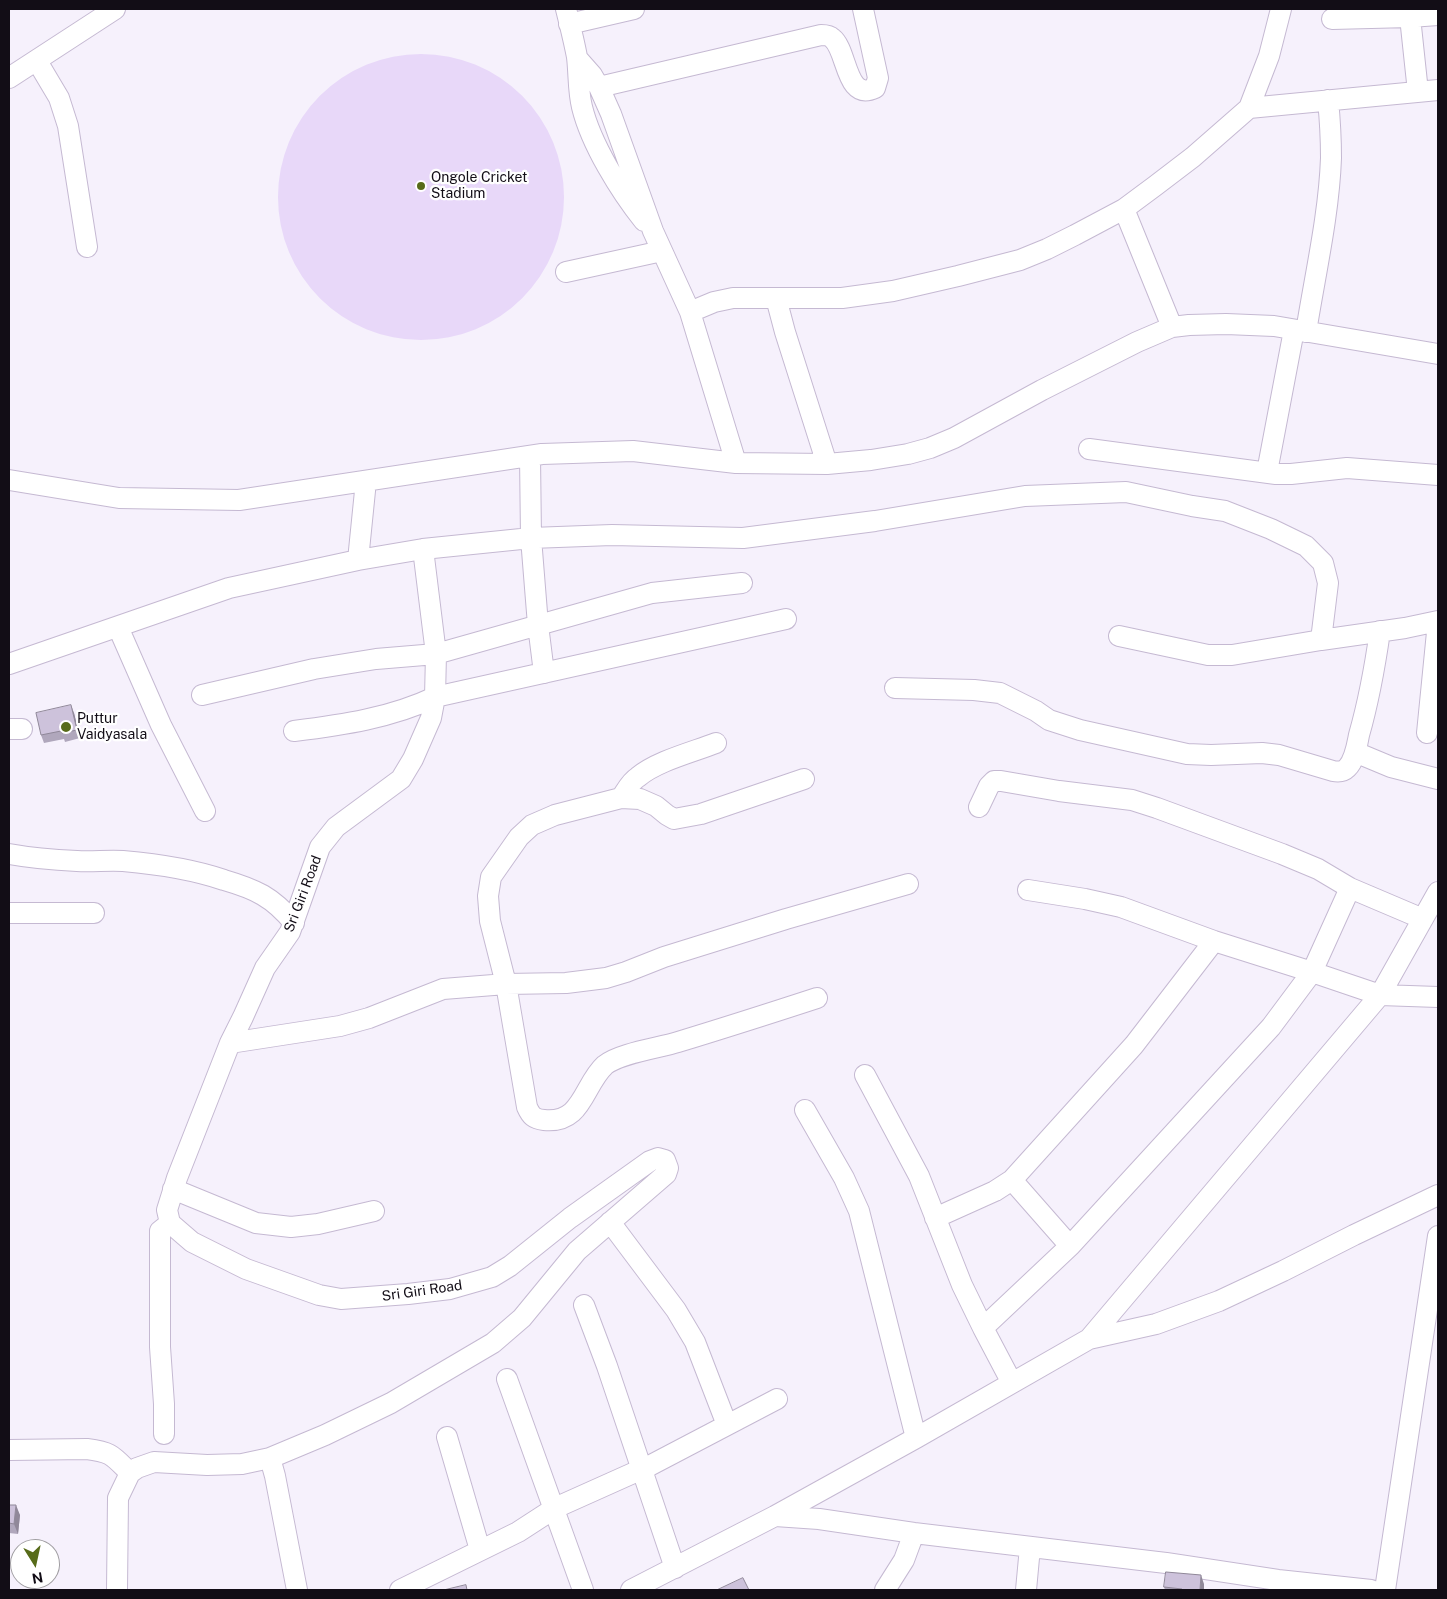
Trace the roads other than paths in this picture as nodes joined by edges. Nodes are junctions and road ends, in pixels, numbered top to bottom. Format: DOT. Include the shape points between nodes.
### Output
graph roads {
  1 [pos="115,9"];
  2 [pos="634,9"];
  3 [pos="863,9"];
  4 [pos="1281,9"];
  5 [pos="1438,15"];
  6 [pos="568,16"];
  7 [pos="1410,17"];
  8 [pos="1332,19"];
  9 [pos="577,58"];
  10 [pos="37,61"];
  11 [pos="9,78"];
  12 [pos="599,87"];
  13 [pos="1438,90"];
  14 [pos="1418,92"];
  15 [pos="1328,100"];
  16 [pos="1249,108"];
  17 [pos="1124,208"];
  18 [pos="652,231"];
  19 [pos="87,247"];
  20 [pos="662,251"];
  21 [pos="566,272"];
  22 [pos="776,298"];
  23 [pos="690,312"];
  24 [pos="1172,327"];
  25 [pos="1300,331"];
  26 [pos="1438,354"];
  27 [pos="1089,449"];
  28 [pos="530,456"];
  29 [pos="736,463"];
  30 [pos="826,464"];
  31 [pos="1267,472"];
  32 [pos="1438,475"];
  33 [pos="9,480"];
  34 [pos="366,481"];
  35 [pos="531,538"];
  36 [pos="423,549"];
  37 [pos="358,560"];
  38 [pos="742,583"];
  39 [pos="786,619"];
  40 [pos="1438,622"];
  41 [pos="538,625"];
  42 [pos="118,627"];
  43 [pos="1380,631"];
  44 [pos="1119,636"];
  45 [pos="1322,640"];
  46 [pos="436,654"];
  47 [pos="9,664"];
  48 [pos="544,673"];
  49 [pos="895,688"];
  50 [pos="202,695"];
  51 [pos="435,697"];
  52 [pos="294,731"];
  53 [pos="1427,734"];
  54 [pos="716,743"];
  55 [pos="1355,752"];
  56 [pos="804,779"];
  57 [pos="1438,779"];
  58 [pos="621,798"];
  59 [pos="980,808"];
  60 [pos="206,811"];
  61 [pos="9,854"];
  62 [pos="908,884"];
  63 [pos="1350,888"];
  64 [pos="1028,890"];
  65 [pos="1438,892"];
  66 [pos="9,913"];
  67 [pos="94,913"];
  68 [pos="1423,919"];
  69 [pos="294,923"];
  70 [pos="1214,941"];
  71 [pos="1312,972"];
  72 [pos="506,984"];
  73 [pos="1380,995"];
  74 [pos="1438,997"];
  75 [pos="817,998"];
  76 [pos="230,1042"];
  77 [pos="865,1075"];
  78 [pos="805,1110"];
  79 [pos="1012,1180"];
  80 [pos="173,1189"];
  81 [pos="1438,1195"];
  82 [pos="374,1212"];
  83 [pos="935,1218"];
  84 [pos="610,1222"];
  85 [pos="170,1223"];
  86 [pos="1438,1236"];
  87 [pos="1070,1246"];
  88 [pos="584,1305"];
  89 [pos="983,1328"];
  90 [pos="1089,1339"];
  91 [pos="507,1378"];
  92 [pos="1012,1383"];
  93 [pos="777,1398"];
  94 [pos="727,1425"];
  95 [pos="164,1434"];
  96 [pos="447,1437"];
  97 [pos="916,1438"];
  98 [pos="9,1450"];
  99 [pos="270,1458"];
  100 [pos="642,1469"];
  101 [pos="130,1473"];
  102 [pos="555,1508"];
  103 [pos="775,1516"];
  104 [pos="914,1533"];
  105 [pos="1030,1547"];
  106 [pos="480,1550"];
  107 [pos="675,1568"];
  108 [pos="117,1590"];
  109 [pos="297,1590"];
  110 [pos="400,1590"];
  111 [pos="583,1590"];
  112 [pos="631,1590"];
  113 [pos="885,1590"];
  114 [pos="1026,1590"];
  115 [pos="1371,1590"];
  116 [pos="1385,1590"];
  1 -- 10 [label="street"];
  2 -- 6 [label="street"];
  3 -- 12 [label="street" via="878,78 875,88 868,91 854,84 836,42 821,34"];
  4 -- 16 [label="street" via="1269,56"];
  5 -- 7 [label="street"];
  6 -- 9 [label="street"];
  7 -- 8 [label="street"];
  7 -- 14 [label="street"];
  9 -- 12 [label="street"];
  9 -- 18 [label="street" via="578,83 588,126 627,200"];
  10 -- 11 [label="street"];
  10 -- 19 [label="street" via="58,98 68,126"];
  12 -- 18 [label="street"];
  13 -- 14 [label="street"];
  14 -- 15 [label="street"];
  15 -- 16 [label="street"];
  15 -- 25 [label="street" via="1331,158 1328,191"];
  16 -- 17 [label="street"];
  17 -- 22 [label="street" via="1020,260 892,291 809,299"];
  17 -- 24 [label="street"];
  18 -- 20 [label="street"];
  20 -- 21 [label="street"];
  20 -- 23 [label="street"];
  22 -- 23 [label="street" via="733,298"];
  22 -- 30 [label="street"];
  23 -- 29 [label="street"];
  24 -- 25 [label="street" via="1226,324 1274,326"];
  24 -- 30 [label="street" via="930,448 871,460"];
  25 -- 26 [label="street"];
  25 -- 31 [label="street"];
  27 -- 31 [label="street"];
  28 -- 29 [label="street" via="633,451"];
  28 -- 34 [label="street"];
  28 -- 35 [label="street"];
  29 -- 30 [label="street"];
  31 -- 32 [label="street" via="1291,474 1347,468"];
  33 -- 34 [label="street" via="119,498 239,500"];
  34 -- 37 [label="street"];
  35 -- 36 [label="street"];
  35 -- 41 [label="street"];
  35 -- 45 [label="street" via="743,538 1025,496 1126,492 1225,511 1306,546 1323,563 1328,582"];
  36 -- 37 [label="street"];
  36 -- 46 [label="street, Sri Giri Road"];
  37 -- 42 [label="street" via="229,588"];
  38 -- 41 [label="street" via="652,593"];
  39 -- 48 [label="street"];
  40 -- 43 [label="street"];
  40 -- 53 [label="street"];
  41 -- 46 [label="street"];
  41 -- 48 [label="street"];
  42 -- 47 [label="street"];
  42 -- 60 [label="street" via="161,725"];
  43 -- 45 [label="street"];
  43 -- 55 [label="street" via="1374,674"];
  44 -- 45 [label="street" via="1208,655 1232,655"];
  46 -- 50 [label="street" via="314,669"];
  46 -- 51 [label="street, Sri Giri Road"];
  48 -- 51 [label="street"];
  49 -- 55 [label="street" via="1000,693 1060,724 1187,754 1279,754 1340,772 1350,765"];
  51 -- 52 [label="street" via="377,717"];
  51 -- 69 [label="street, Sri Giri Road" via="432,718 401,779 336,827 320,847"];
  54 -- 58 [label="street" via="658,765 632,782"];
  55 -- 57 [label="street" via="1392,767"];
  56 -- 58 [label="street" via="684,818 674,819 640,799"];
  58 -- 72 [label="street" via="555,815 532,826 519,837 491,877 488,896 490,921"];
  59 -- 63 [label="street" via="989,786 1001,781 1132,800 1282,854 1318,869"];
  61 -- 69 [label="street" via="77,861 122,861 200,872 251,888"];
  62 -- 72 [label="street" via="664,956 606,978 566,983"];
  63 -- 68 [label="street"];
  63 -- 71 [label="street"];
  64 -- 70 [label="street" via="1122,907"];
  65 -- 68 [label="street"];
  66 -- 67 [label="street"];
  68 -- 73 [label="street"];
  69 -- 76 [label="street, Sri Giri Road" via="265,968"];
  70 -- 71 [label="street"];
  70 -- 79 [label="street" via="1134,1045"];
  71 -- 73 [label="street"];
  71 -- 87 [label="street" via="1271,1026"];
  72 -- 75 [label="street" via="527,1107 536,1120 549,1121 572,1113 605,1065 618,1058"];
  72 -- 76 [label="street" via="443,988 340,1026"];
  73 -- 74 [label="street"];
  73 -- 90 [label="street"];
  76 -- 80 [label="street, Sri Giri Road"];
  77 -- 83 [label="street" via="918,1176"];
  78 -- 97 [label="street" via="859,1211"];
  79 -- 83 [label="street"];
  79 -- 87 [label="street"];
  80 -- 82 [label="street" via="256,1224 318,1224"];
  80 -- 85 [label="street, Sri Giri Road" via="166,1210"];
  81 -- 90 [label="street" via="1218,1301 1156,1324"];
  83 -- 89 [label="street"];
  84 -- 85 [label="street, Sri Giri Road" via="666,1174 665,1160 650,1161 492,1277 450,1289 341,1299 318,1295 246,1269 192,1242"];
  84 -- 94 [label="street" via="676,1310 695,1342"];
  84 -- 99 [label="street, Sri Giri Road" via="577,1251 522,1318 493,1343 391,1403"];
  85 -- 95 [label="street" via="160,1231"];
  86 -- 116 [label="street"];
  87 -- 89 [label="street"];
  88 -- 100 [label="street"];
  89 -- 92 [label="street"];
  90 -- 92 [label="street"];
  91 -- 102 [label="street"];
  92 -- 97 [label="street"];
  93 -- 94 [label="street"];
  94 -- 100 [label="street"];
  96 -- 106 [label="street"];
  97 -- 103 [label="street"];
  98 -- 101 [label="street" via="98,1450 111,1454"];
  99 -- 101 [label="street, Sri Giri Road" via="242,1464 154,1462"];
  99 -- 109 [label="street"];
  100 -- 102 [label="street"];
  100 -- 107 [label="street"];
  101 -- 108 [label="street" via="118,1498"];
  102 -- 106 [label="street" via="518,1532"];
  102 -- 111 [label="street"];
  103 -- 104 [label="street"];
  103 -- 107 [label="street"];
  104 -- 105 [label="street"];
  104 -- 113 [label="street" via="904,1560"];
  105 -- 114 [label="street"];
  105 -- 115 [label="street"];
  106 -- 110 [label="street"];
  107 -- 112 [label="street"];
}
